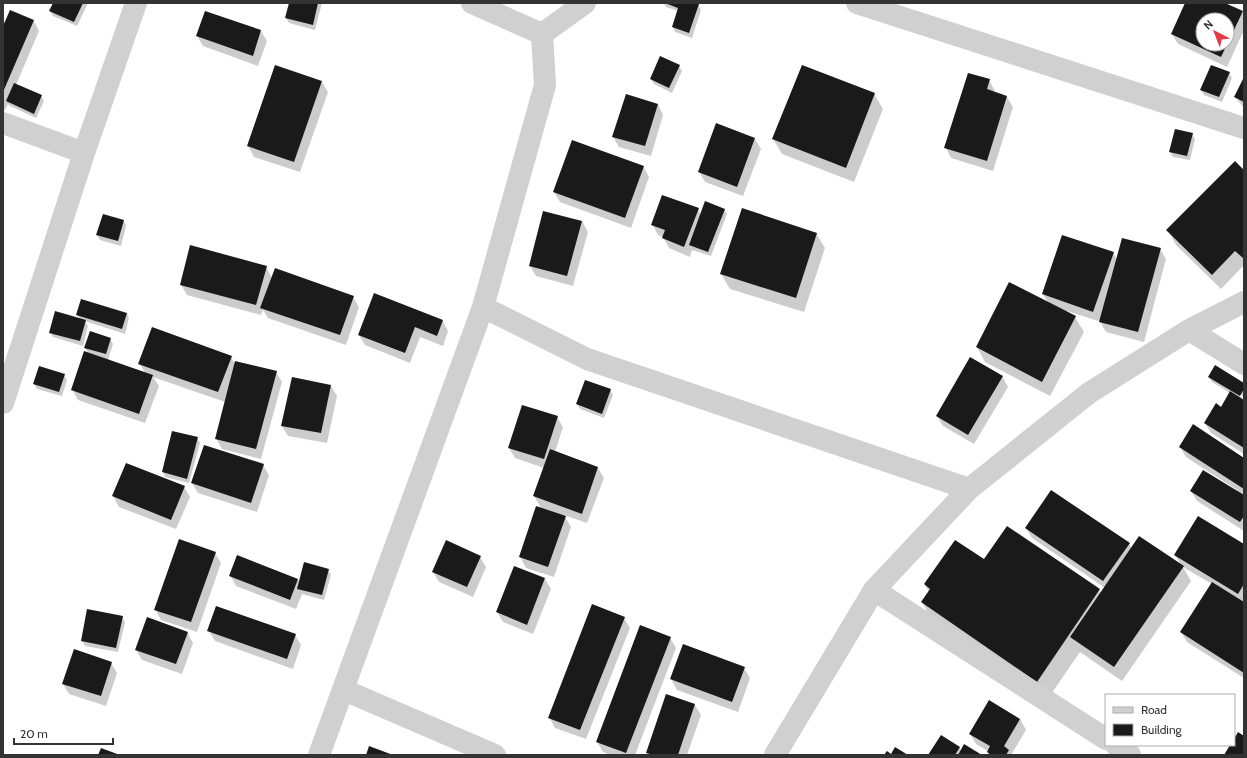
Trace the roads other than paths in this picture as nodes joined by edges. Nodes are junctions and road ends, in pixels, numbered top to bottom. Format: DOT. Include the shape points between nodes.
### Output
graph roads {
  1 [pos="136,3"];
  2 [pos="472,3"];
  3 [pos="585,3"];
  4 [pos="857,3"];
  5 [pos="542,34"];
  6 [pos="3,123"];
  7 [pos="1244,128"];
  8 [pos="84,153"];
  9 [pos="1244,302"];
  10 [pos="483,307"];
  11 [pos="1189,330"];
  12 [pos="1244,364"];
  13 [pos="3,403"];
  14 [pos="969,489"];
  15 [pos="874,590"];
  16 [pos="344,690"];
  17 [pos="1105,738"];
  18 [pos="1117,746"];
  19 [pos="319,755"];
  20 [pos="495,755"];
  21 [pos="775,755"];
  22 [pos="1130,755"];
  1 -- 8 [label="street"];
  2 -- 5 [label="street"];
  3 -- 5 [label="street"];
  4 -- 7 [label="street"];
  5 -- 10 [label="street" via="545,85"];
  6 -- 8 [label="street"];
  8 -- 13 [label="street"];
  9 -- 11 [label="street"];
  10 -- 14 [label="street" via="588,359"];
  10 -- 16 [label="street"];
  11 -- 12 [label="street"];
  11 -- 14 [label="street" via="1089,393"];
  14 -- 15 [label="street"];
  15 -- 17 [label="street"];
  15 -- 21 [label="street"];
  16 -- 19 [label="street"];
  16 -- 20 [label="street"];
  18 -- 22 [label="street"];
}
